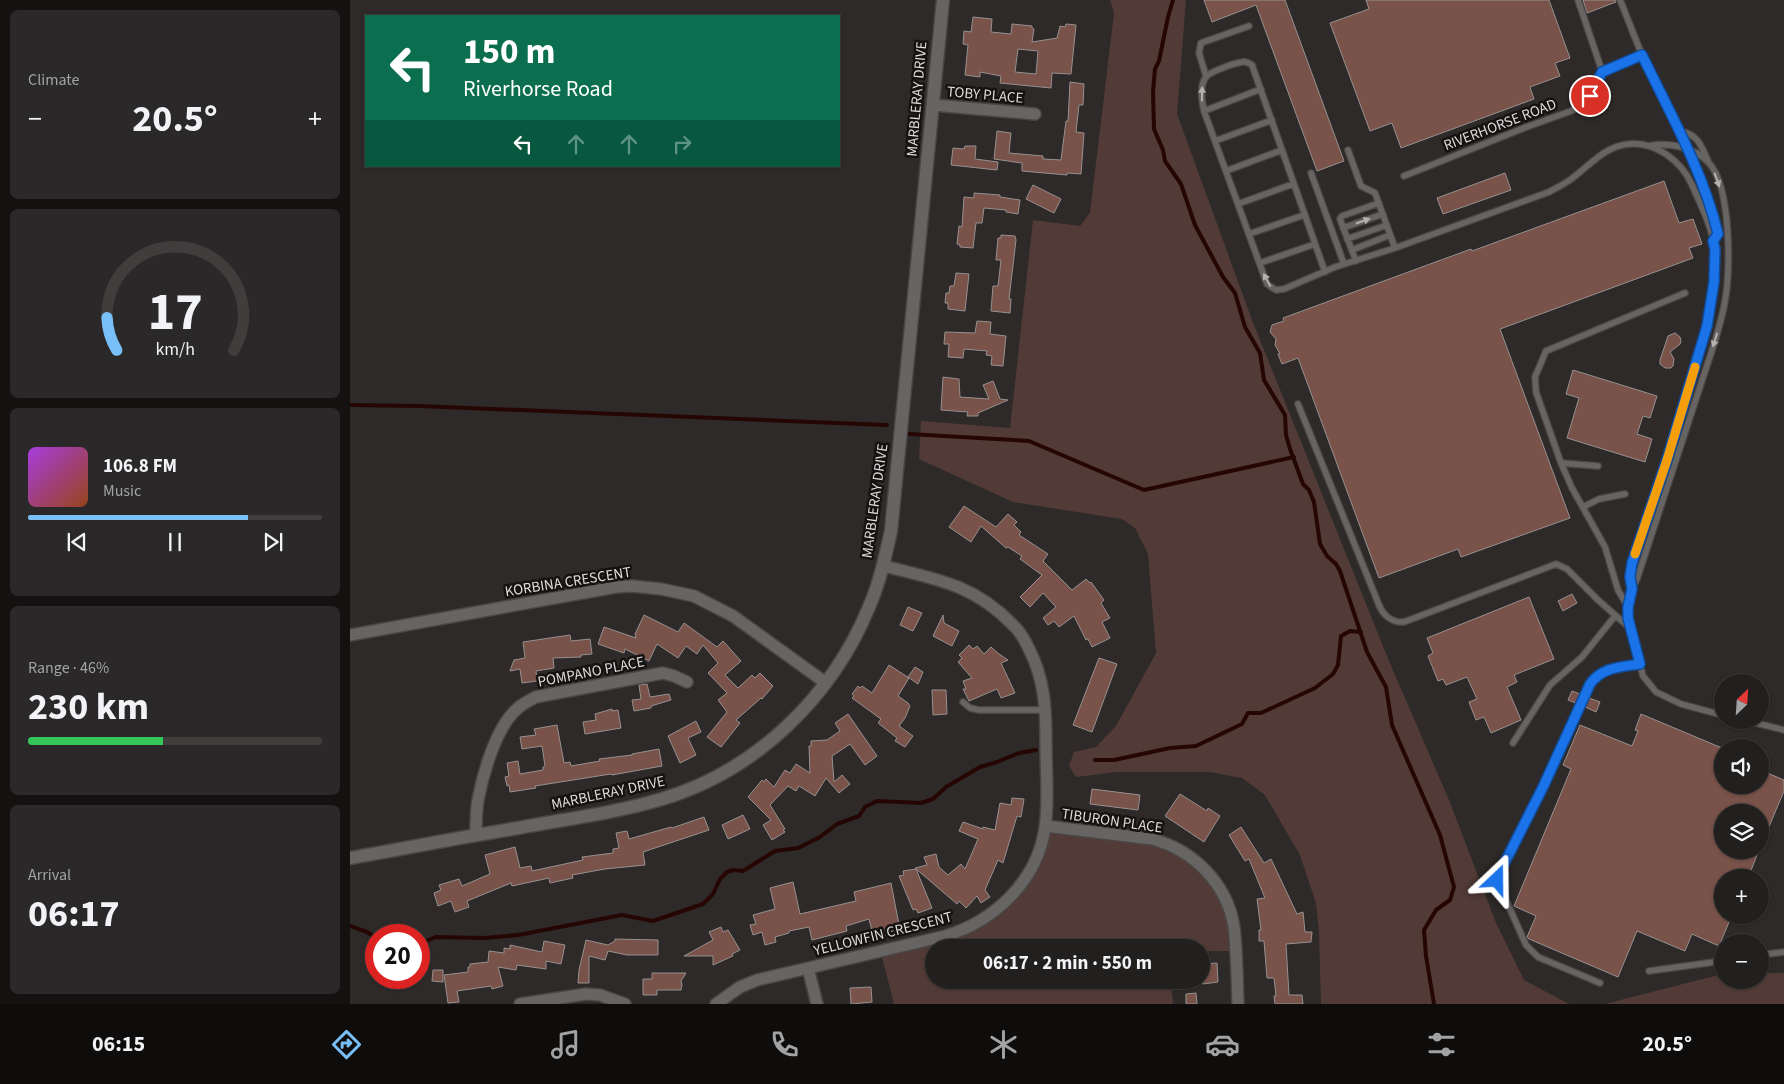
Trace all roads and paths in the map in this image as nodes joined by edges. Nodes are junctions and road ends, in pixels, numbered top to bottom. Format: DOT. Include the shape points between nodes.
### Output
graph roads {
  1 [pos="943,0"];
  2 [pos="1578,0"];
  3 [pos="1620,0"];
  4 [pos="1250,26"];
  5 [pos="1642,55"];
  6 [pos="1602,72"];
  7 [pos="1206,76"];
  8 [pos="1261,89"];
  9 [pos="933,105"];
  10 [pos="1204,111"];
  11 [pos="1035,114"];
  12 [pos="1272,120"];
  13 [pos="1679,131"];
  14 [pos="1215,141"];
  15 [pos="1649,146"];
  16 [pos="1687,149"];
  17 [pos="1282,150"];
  18 [pos="1348,150"];
  19 [pos="1709,163"];
  20 [pos="1226,171"];
  21 [pos="1311,173"];
  22 [pos="1404,176"];
  23 [pos="1293,184"];
  24 [pos="1379,203"];
  25 [pos="1238,204"];
  26 [pos="1725,208"];
  27 [pos="1712,211"];
  28 [pos="1383,214"];
  29 [pos="1304,215"];
  30 [pos="1387,225"];
  31 [pos="1343,228"];
  32 [pos="1249,234"];
  33 [pos="1390,235"];
  34 [pos="1347,239"];
  35 [pos="1713,241"];
  36 [pos="1315,244"];
  37 [pos="1395,248"];
  38 [pos="1352,250"];
  39 [pos="1356,261"];
  40 [pos="1260,264"];
  41 [pos="1344,264"];
  42 [pos="1325,272"];
  43 [pos="1685,293"];
  44 [pos="1298,404"];
  45 [pos="1561,463"];
  46 [pos="1598,466"];
  47 [pos="1625,494"];
  48 [pos="1583,507"];
  49 [pos="884,566"];
  50 [pos="1632,589"];
  51 [pos="1628,607"];
  52 [pos="1615,616"];
  53 [pos="1631,629"];
  54 [pos="350,635"];
  55 [pos="1640,664"];
  56 [pos="687,682"];
  57 [pos="826,683"];
  58 [pos="963,702"];
  59 [pos="1046,710"];
  60 [pos="1714,713"];
  61 [pos="1769,726"];
  62 [pos="1784,730"];
  63 [pos="1513,743"];
  64 [pos="1045,826"];
  65 [pos="476,835"];
  66 [pos="350,858"];
  67 [pos="1784,952"];
  68 [pos="1769,954"];
  69 [pos="1714,962"];
  70 [pos="808,968"];
  71 [pos="1649,971"];
  72 [pos="1600,983"];
  73 [pos="520,1004"];
  74 [pos="625,1004"];
  75 [pos="716,1004"];
  76 [pos="818,1004"];
  77 [pos="1238,1004"];
  1 -- 9 [label="street, MARBLERAY DRIVE"];
  2 -- 6 [label="lane"];
  3 -- 5 [label="lane"];
  4 -- 7 [label="lane" via="1201,43 1199,53"];
  5 -- 6 [label="lane"];
  5 -- 13 [label="lane"];
  6 -- 22 [label="lane, RIVERHORSE ROAD" via="1590,96 1571,111"];
  7 -- 8 [label="lane" via="1246,62 1252,65"];
  10 -- 7 [label="lane, one-way" via="1202,96"];
  8 -- 10 [label="lane"];
  8 -- 12 [label="lane"];
  9 -- 11 [label="street, TOBY PLACE"];
  9 -- 49 [label="street, MARBLERAY DRIVE" via="894,503"];
  10 -- 14 [label="lane"];
  12 -- 14 [label="lane"];
  12 -- 17 [label="lane"];
  13 -- 16 [label="lane"];
  13 -- 19 [label="lane" via="1694,136"];
  14 -- 20 [label="lane"];
  15 -- 16 [label="lane" via="1658,144"];
  15 -- 35 [label="lane" via="1672,158 1684,170 1704,211"];
  15 -- 37 [label="lane" via="1630,144 1612,148 1549,192"];
  16 -- 19 [label="lane"];
  16 -- 27 [label="lane"];
  17 -- 20 [label="lane"];
  17 -- 23 [label="lane"];
  18 -- 24 [label="lane" via="1360,184 1376,193"];
  19 -- 26 [label="lane, one-way"];
  20 -- 25 [label="lane"];
  21 -- 41 [label="lane"];
  23 -- 25 [label="lane"];
  23 -- 29 [label="lane"];
  24 -- 28 [label="lane"];
  24 -- 31 [label="lane" via="1342,216"];
  25 -- 32 [label="lane"];
  26 -- 27 [label="lane"];
  26 -- 50 [label="lane, one-way" via="1729,253 1726,300 1719,329"];
  27 -- 35 [label="lane" via="1718,234"];
  28 -- 30 [label="lane"];
  31 -- 28 [label="lane, one-way"];
  29 -- 32 [label="lane"];
  29 -- 36 [label="lane"];
  30 -- 33 [label="lane"];
  30 -- 34 [label="lane"];
  31 -- 34 [label="lane"];
  32 -- 40 [label="lane"];
  33 -- 37 [label="lane"];
  33 -- 38 [label="lane"];
  34 -- 38 [label="lane"];
  35 -- 50 [label="lane" via="1714,282 1707,326 1632,563"];
  36 -- 40 [label="lane"];
  36 -- 42 [label="lane"];
  37 -- 39 [label="lane"];
  38 -- 39 [label="lane"];
  39 -- 41 [label="lane"];
  42 -- 40 [label="lane, one-way" via="1276,290 1267,284"];
  41 -- 42 [label="lane"];
  43 -- 45 [label="lane" via="1544,352 1535,388"];
  44 -- 52 [label="lane" via="1381,611 1390,618 1404,622 1556,564 1566,569"];
  45 -- 46 [label="lane"];
  45 -- 48 [label="lane"];
  47 -- 48 [label="lane" via="1599,499"];
  48 -- 51 [label="lane" via="1605,547 1618,590"];
  49 -- 57 [label="street, MARBLERAY DRIVE" via="860,628"];
  49 -- 59 [label="street, YELLOWFIN CRESCENT" via="965,589 981,597 1014,625 1038,667"];
  50 -- 51 [label="lane"];
  51 -- 53 [label="lane"];
  52 -- 53 [label="lane"];
  52 -- 63 [label="lane" via="1582,657 1550,685"];
  53 -- 55 [label="lane"];
  54 -- 57 [label="street, KORBINA CRESCENT" via="609,588 661,588 694,596 727,612"];
  55 -- 60 [label="lane" via="1643,676 1656,692 1681,704"];
  55 -- 72 [label="lane" via="1608,669 1590,684 1497,880 1533,954"];
  56 -- 65 [label="street, POMPANO PLACE" via="663,673 536,697 517,709 491,756 478,801"];
  57 -- 65 [label="street, MARBLERAY DRIVE" via="766,744 725,772 695,786 630,808"];
  58 -- 59 [label="lane" via="978,710"];
  59 -- 64 [label="street, YELLOWFIN CRESCENT"];
  61 -- 62 [label="lane"];
  64 -- 70 [label="street, YELLOWFIN CRESCENT" via="1042,844 1019,886 993,913 979,922 945,936"];
  64 -- 77 [label="street, TIBURON PLACE" via="1152,839 1195,860 1216,884 1229,910 1234,927"];
  65 -- 66 [label="street, MARBLERAY DRIVE"];
  67 -- 68 [label="lane"];
  69 -- 71 [label="lane"];
  70 -- 75 [label="street, YELLOWFIN CRESCENT" via="774,974 740,986"];
  70 -- 76 [label="street"];
  73 -- 74 [label="street" via="586,994 600,995"];
}
